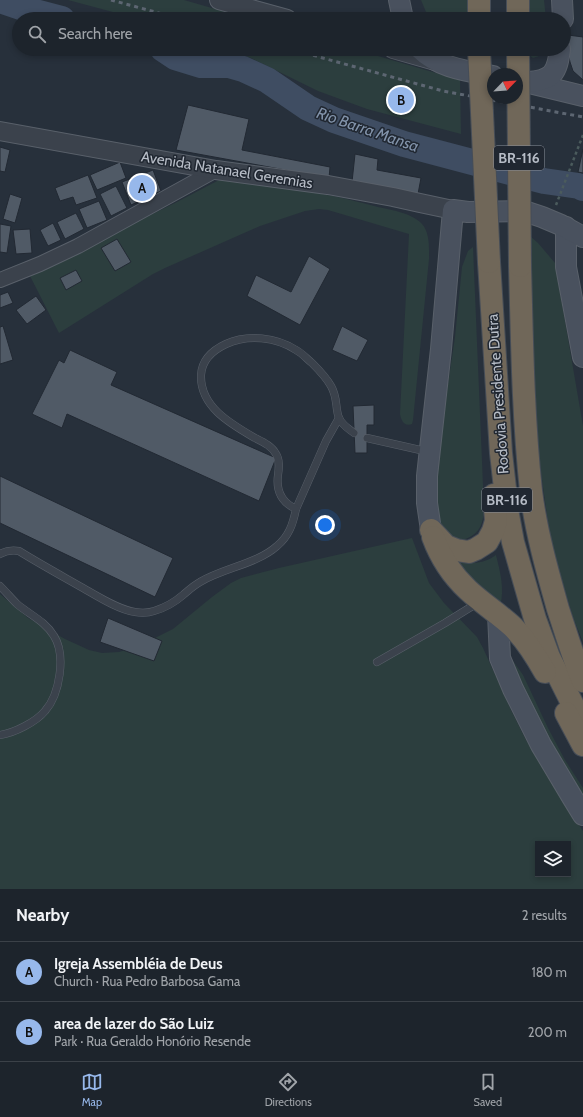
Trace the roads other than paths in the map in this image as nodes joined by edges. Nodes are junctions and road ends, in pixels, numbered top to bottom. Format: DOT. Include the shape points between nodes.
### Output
graph roads {
  1 [pos="219,0"];
  2 [pos="399,0"];
  3 [pos="479,0"];
  4 [pos="518,0"];
  5 [pos="562,0"];
  6 [pos="262,12"];
  7 [pos="402,12"];
  8 [pos="479,12"];
  9 [pos="518,12"];
  10 [pos="563,12"];
  11 [pos="419,56"];
  12 [pos="428,56"];
  13 [pos="479,56"];
  14 [pos="518,56"];
  15 [pos="559,56"];
  16 [pos="561,56"];
  17 [pos="437,61"];
  18 [pos="487,75"];
  19 [pos="523,81"];
  20 [pos="523,81"];
  21 [pos="582,94"];
  22 [pos="0,131"];
  23 [pos="216,170"];
  24 [pos="453,210"];
  25 [pos="558,224"];
  26 [pos="583,237"];
  27 [pos="489,262"];
  28 [pos="1,279"];
  29 [pos="583,357"];
  30 [pos="339,418"];
  31 [pos="354,433"];
  32 [pos="367,438"];
  33 [pos="430,452"];
  34 [pos="296,509"];
  35 [pos="431,530"];
  36 [pos="0,554"];
  37 [pos="0,586"];
  38 [pos="481,601"];
  39 [pos="498,614"];
  40 [pos="377,662"];
  41 [pos="583,680"];
  42 [pos="583,725"];
  43 [pos="0,735"];
  44 [pos="583,745"];
  45 [pos="583,815"];
  1 -- 6 [label="street"];
  2 -- 7 [label="main road"];
  3 -- 8 [label="highway"];
  4 -- 9 [label="highway"];
  5 -- 10 [label="main road"];
  11 -- 17 [label="street"];
  12 -- 17 [label="main road"];
  13 -- 27 [label="highway, Rodovia Presidente Dutra / BR-116, bridge"];
  14 -- 41 [label="highway, Rodovia Presidente Dutra / BR-116, bridge" via="524,407 531,492 547,573"];
  15 -- 19 [label="main road" via="556,69 551,75 541,80"];
  16 -- 21 [label="main road" via="568,75"];
  17 -- 18 [label="main road" via="458,69"];
  20 -- 21 [label="main road"];
  22 -- 23 [label="street, Avenida Natanael Geremias"];
  23 -- 24 [label="street, Avenida Natanael Geremias" via="328,185"];
  23 -- 28 [label="street" via="78,246"];
  24 -- 25 [label="main road" via="524,211"];
  24 -- 33 [label="main road"];
  25 -- 26 [label="main road"];
  25 -- 29 [label="main road"];
  27 -- 35 [label="highway" via="481,292 496,521 487,542 469,552 446,546"];
  27 -- 42 [label="highway, Rodovia Presidente Dutra / BR-116" via="501,453 513,542 549,657"];
  30 -- 31 [label="lane"];
  30 -- 34 [label="lane"];
  30 -- 34 [label="lane" via="334,392 326,378 298,351 277,341 250,338 235,340 216,349 202,368 201,380 212,407 222,417 266,443 276,454 279,459 279,491 286,503"];
  32 -- 33 [label="lane"];
  33 -- 35 [label="main road" via="427,503"];
  34 -- 36 [label="lane" via="290,530 271,552 209,577 175,601 153,612 135,612 103,599 19,551"];
  35 -- 38 [label="highway" via="436,544 456,577"];
  37 -- 43 [label="lane" via="54,635 60,666 57,686 46,711 15,731"];
  38 -- 39 [label="highway"];
  38 -- 40 [label="lane"];
  39 -- 44 [label="highway" via="514,628 539,661"];
  39 -- 45 [label="main road" via="500,658 513,689 541,745"];
}
